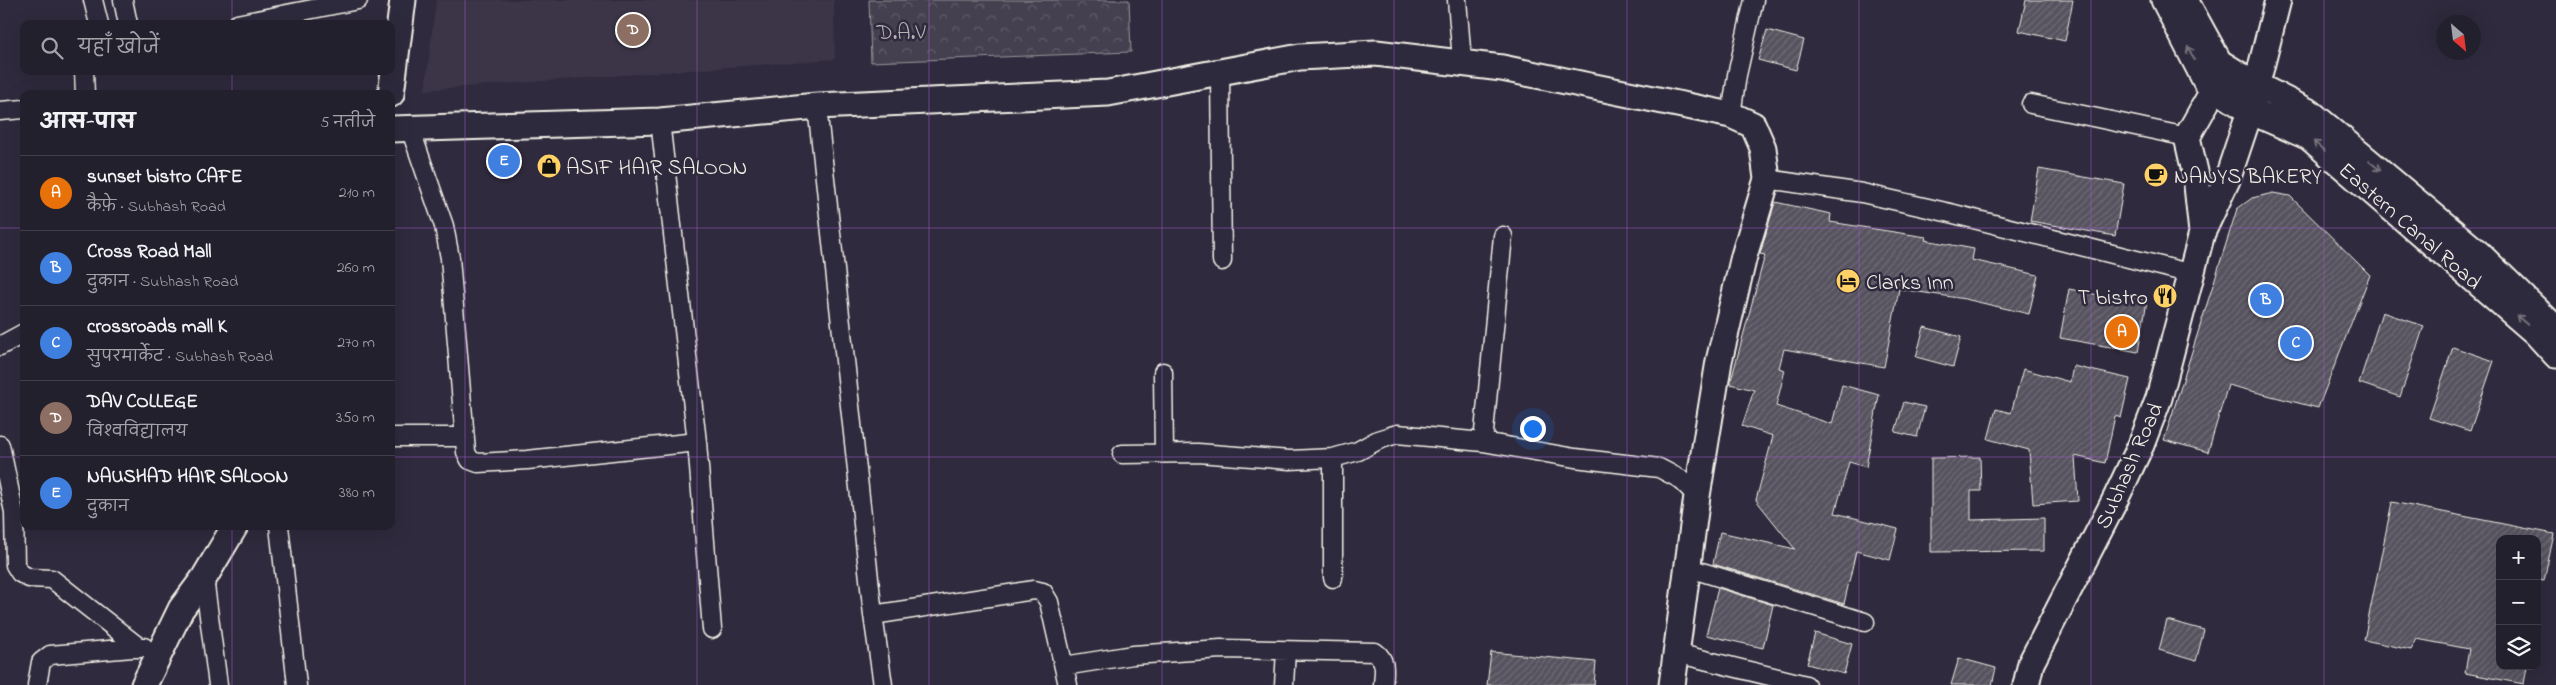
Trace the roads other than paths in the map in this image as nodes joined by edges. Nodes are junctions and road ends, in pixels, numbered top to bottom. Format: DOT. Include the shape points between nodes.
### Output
graph roads {
  1 [pos="92,0"];
  2 [pos="123,0"];
  3 [pos="358,0"];
  4 [pos="403,0"];
  5 [pos="1457,0"];
  6 [pos="1754,0"];
  7 [pos="2164,0"];
  8 [pos="2185,0"];
  9 [pos="2278,0"];
  10 [pos="98,20"];
  11 [pos="127,20"];
  12 [pos="257,20"];
  13 [pos="1462,62"];
  14 [pos="395,63"];
  15 [pos="1220,72"];
  16 [pos="84,75"];
  17 [pos="393,75"];
  18 [pos="2247,79"];
  19 [pos="2214,89"];
  20 [pos="85,90"];
  21 [pos="392,90"];
  22 [pos="2030,104"];
  23 [pos="817,106"];
  24 [pos="20,109"];
  25 [pos="0,111"];
  26 [pos="2250,111"];
  27 [pos="1731,115"];
  28 [pos="660,121"];
  29 [pos="400,128"];
  30 [pos="2187,137"];
  31 [pos="1767,179"];
  32 [pos="2202,233"];
  33 [pos="1503,236"];
  34 [pos="1222,261"];
  35 [pos="2192,274"];
  36 [pos="2556,329"];
  37 [pos="20,335"];
  38 [pos="0,346"];
  39 [pos="2556,355"];
  40 [pos="1163,372"];
  41 [pos="395,437"];
  42 [pos="465,437"];
  43 [pos="697,442"];
  44 [pos="1483,442"];
  45 [pos="0,445"];
  46 [pos="1164,453"];
  47 [pos="1122,454"];
  48 [pos="1333,458"];
  49 [pos="1697,496"];
  50 [pos="233,530"];
  51 [pos="279,530"];
  52 [pos="1688,568"];
  53 [pos="204,578"];
  54 [pos="1333,578"];
  55 [pos="873,615"];
  56 [pos="1865,622"];
  57 [pos="712,629"];
  58 [pos="152,647"];
  59 [pos="1286,650"];
  60 [pos="1676,653"];
  61 [pos="1064,666"];
  62 [pos="2026,683"];
  63 [pos="37,685"];
  64 [pos="144,685"];
  65 [pos="218,685"];
  66 [pos="297,685"];
  67 [pos="883,685"];
  68 [pos="1068,685"];
  69 [pos="1284,685"];
  70 [pos="1382,685"];
  71 [pos="1672,685"];
  72 [pos="1806,685"];
  1 -- 10 [label="street"];
  2 -- 11 [label="street"];
  3 -- 12 [label="street"];
  4 -- 14 [label="street"];
  5 -- 13 [label="street"];
  6 -- 27 [label="street"];
  19 -- 7 [label="street, Eastern Canal Road, one-way" via="2206,82"];
  8 -- 18 [label="street, Eastern Canal Road" via="2219,62"];
  9 -- 18 [label="street, Subhash Road"];
  13 -- 15 [label="street" via="1376,53 1300,57"];
  13 -- 27 [label="street"];
  15 -- 23 [label="street" via="1108,93"];
  15 -- 34 [label="street"];
  16 -- 20 [label="street"];
  17 -- 21 [label="street"];
  18 -- 19 [label="street"];
  18 -- 26 [label="street, Subhash Road"];
  18 -- 36 [label="street, Eastern Canal Road, one-way" via="2312,113 2478,253"];
  19 -- 26 [label="street, Eastern Canal Road"];
  19 -- 30 [label="street"];
  22 -- 30 [label="street"];
  23 -- 28 [label="street"];
  23 -- 55 [label="street"];
  24 -- 25 [label="street"];
  26 -- 32 [label="street, Subhash Road" via="2227,180"];
  39 -- 26 [label="street, Eastern Canal Road, one-way" via="2536,333 2309,138"];
  27 -- 31 [label="street" via="1753,125 1763,148"];
  28 -- 29 [label="street"];
  28 -- 43 [label="street"];
  29 -- 42 [label="street" via="444,226 449,250"];
  30 -- 32 [label="street, Subhash Road" via="2196,176"];
  31 -- 35 [label="street" via="1862,193"];
  31 -- 49 [label="street" via="1744,256 1719,361"];
  32 -- 35 [label="street, Subhash Road"];
  33 -- 44 [label="street"];
  35 -- 62 [label="street, Subhash Road" via="2158,398 2141,445 2032,663"];
  37 -- 38 [label="street"];
  40 -- 46 [label="street"];
  41 -- 42 [label="street"];
  42 -- 43 [label="street" via="466,452 470,460 478,464"];
  43 -- 57 [label="street"];
  44 -- 48 [label="street" via="1397,434"];
  44 -- 49 [label="street" via="1659,468 1680,479"];
  45 -- 58 [label="street" via="14,512 15,565 20,573 29,578 52,579"];
  46 -- 47 [label="street"];
  46 -- 48 [label="street" via="1290,460"];
  48 -- 54 [label="street"];
  49 -- 52 [label="street"];
  50 -- 53 [label="street"];
  51 -- 66 [label="street"];
  52 -- 56 [label="street"];
  52 -- 60 [label="street"];
  53 -- 58 [label="street"];
  53 -- 65 [label="street"];
  55 -- 61 [label="street" via="1034,590 1043,592"];
  55 -- 67 [label="street"];
  58 -- 63 [label="street" via="50,655 41,662"];
  58 -- 64 [label="street"];
  59 -- 61 [label="street" via="1221,649 1134,655"];
  59 -- 69 [label="street"];
  59 -- 70 [label="street" via="1375,652 1385,667"];
  60 -- 71 [label="street"];
  60 -- 72 [label="street"];
  61 -- 68 [label="street"];
}
